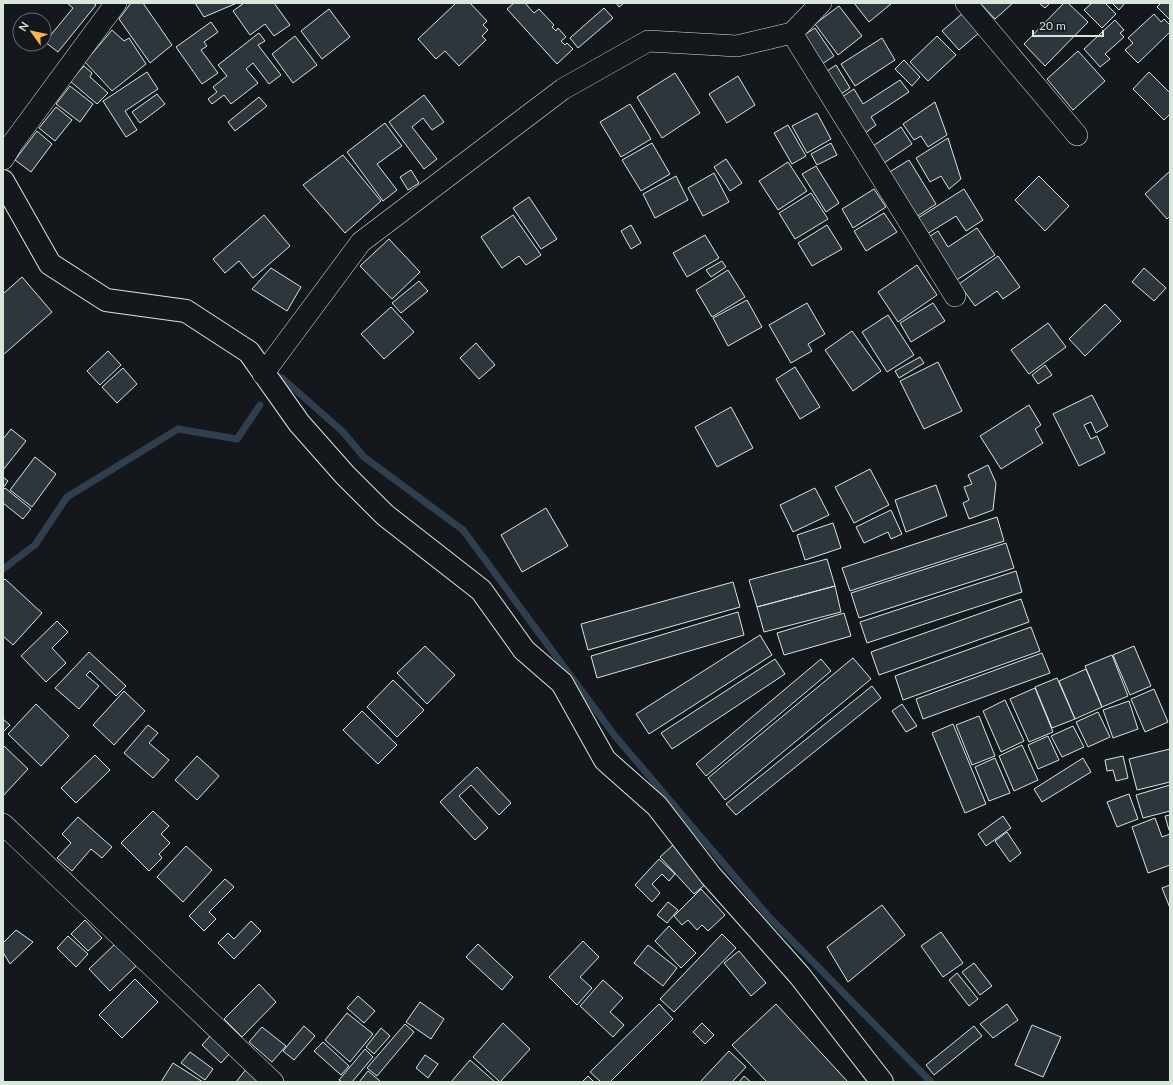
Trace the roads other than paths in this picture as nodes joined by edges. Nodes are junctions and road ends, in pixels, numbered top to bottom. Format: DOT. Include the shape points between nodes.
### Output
graph roads {
  1 [pos="116,3"];
  2 [pos="821,3"];
  3 [pos="966,3"];
  4 [pos="792,33"];
  5 [pos="1077,135"];
  6 [pos="3,159"];
  7 [pos="3,182"];
  8 [pos="955,296"];
  9 [pos="263,374"];
  10 [pos="3,824"];
  11 [pos="273,1082"];
  12 [pos="882,1082"];
  1 -- 6 [label="street"];
  2 -- 4 [label="street"];
  3 -- 5 [label="street"];
  4 -- 8 [label="street"];
  4 -- 9 [label="street" via="737,46 648,41 563,89 361,242"];
  7 -- 9 [label="street" via="50,264 106,300 186,311 248,352"];
  9 -- 12 [label="street" via="299,423 385,516 481,590 524,650 562,683 605,760 657,806 711,876 800,976"];
  10 -- 11 [label="street"];
}
